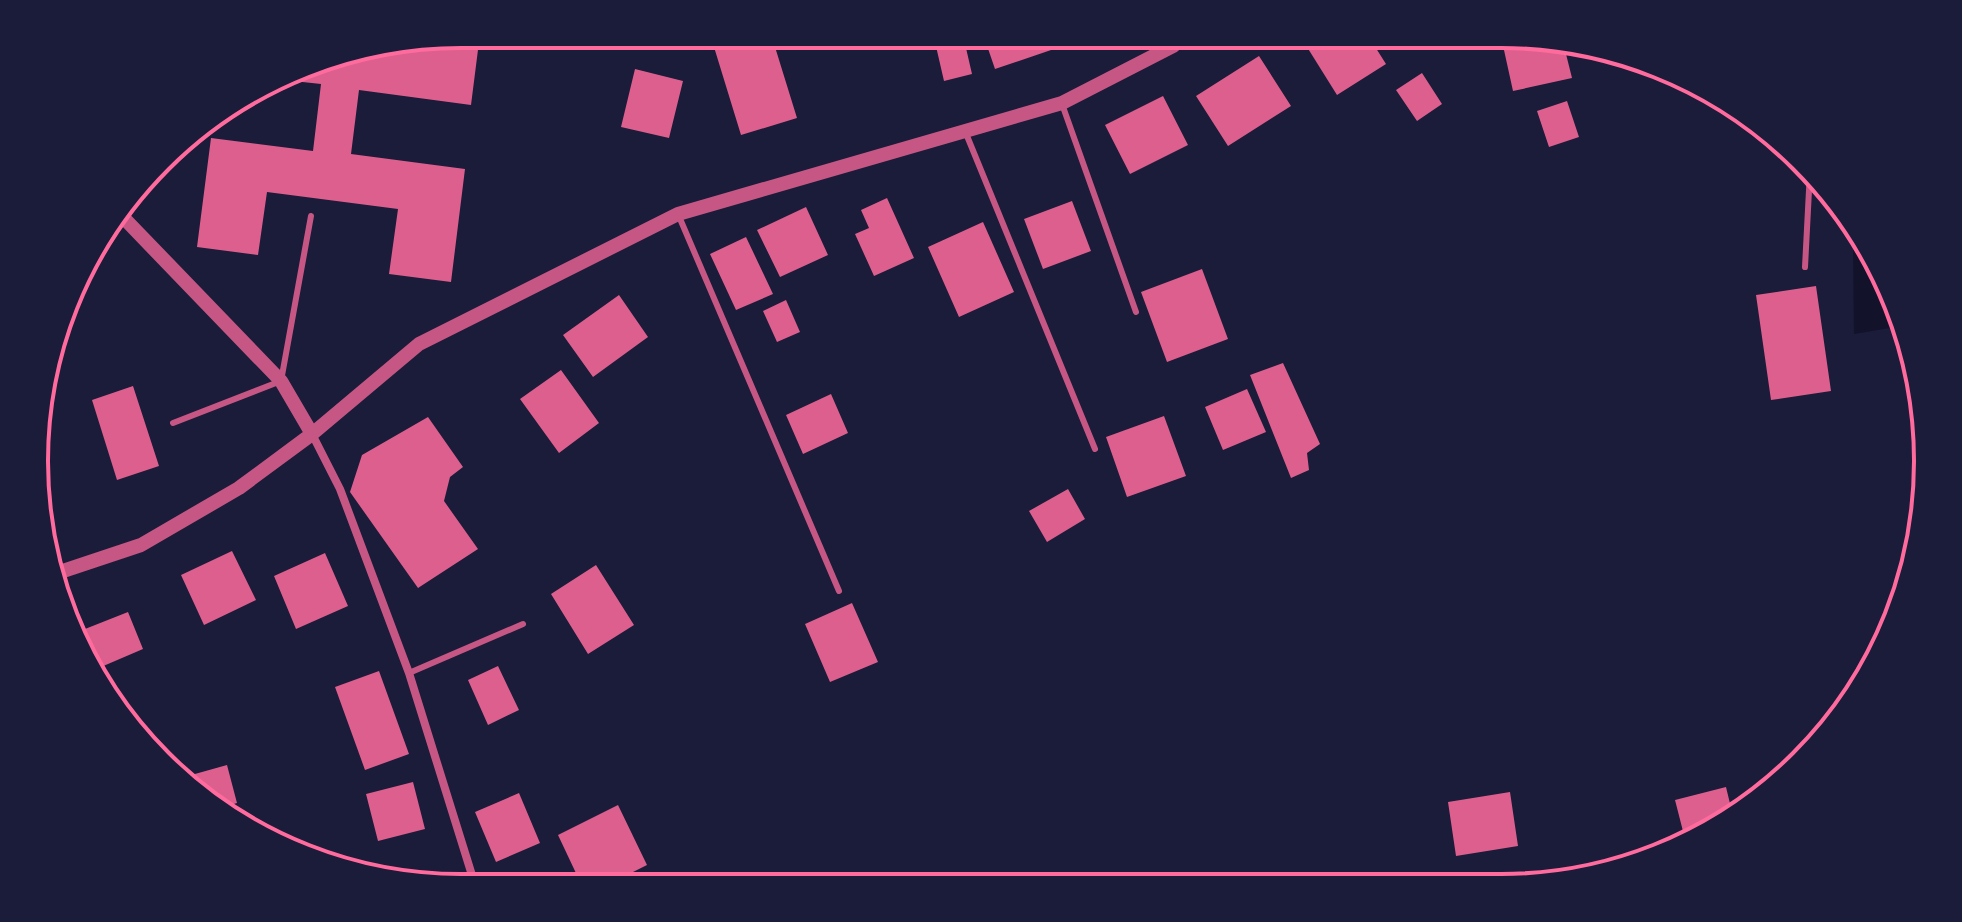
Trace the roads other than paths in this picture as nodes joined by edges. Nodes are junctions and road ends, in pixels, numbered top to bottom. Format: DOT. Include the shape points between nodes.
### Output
graph roads {
  1 [pos="1169,48"];
  2 [pos="1062,103"];
  3 [pos="965,131"];
  4 [pos="1809,186"];
  5 [pos="678,214"];
  6 [pos="311,216"];
  7 [pos="126,220"];
  8 [pos="1805,267"];
  9 [pos="1136,312"];
  10 [pos="281,381"];
  11 [pos="173,423"];
  12 [pos="312,434"];
  13 [pos="1095,449"];
  14 [pos="63,571"];
  15 [pos="839,591"];
  16 [pos="523,624"];
  17 [pos="409,673"];
  18 [pos="472,874"];
  1 -- 2 [label="street"];
  2 -- 3 [label="street"];
  2 -- 9 [label="lane"];
  3 -- 5 [label="street"];
  3 -- 13 [label="lane"];
  4 -- 8 [label="lane"];
  5 -- 12 [label="street" via="419,344"];
  5 -- 15 [label="lane"];
  6 -- 10 [label="lane"];
  7 -- 10 [label="street"];
  10 -- 11 [label="lane"];
  10 -- 12 [label="street"];
  12 -- 14 [label="street" via="239,488 141,545"];
  12 -- 17 [label="street" via="340,489"];
  16 -- 17 [label="lane"];
  17 -- 18 [label="street"];
}
